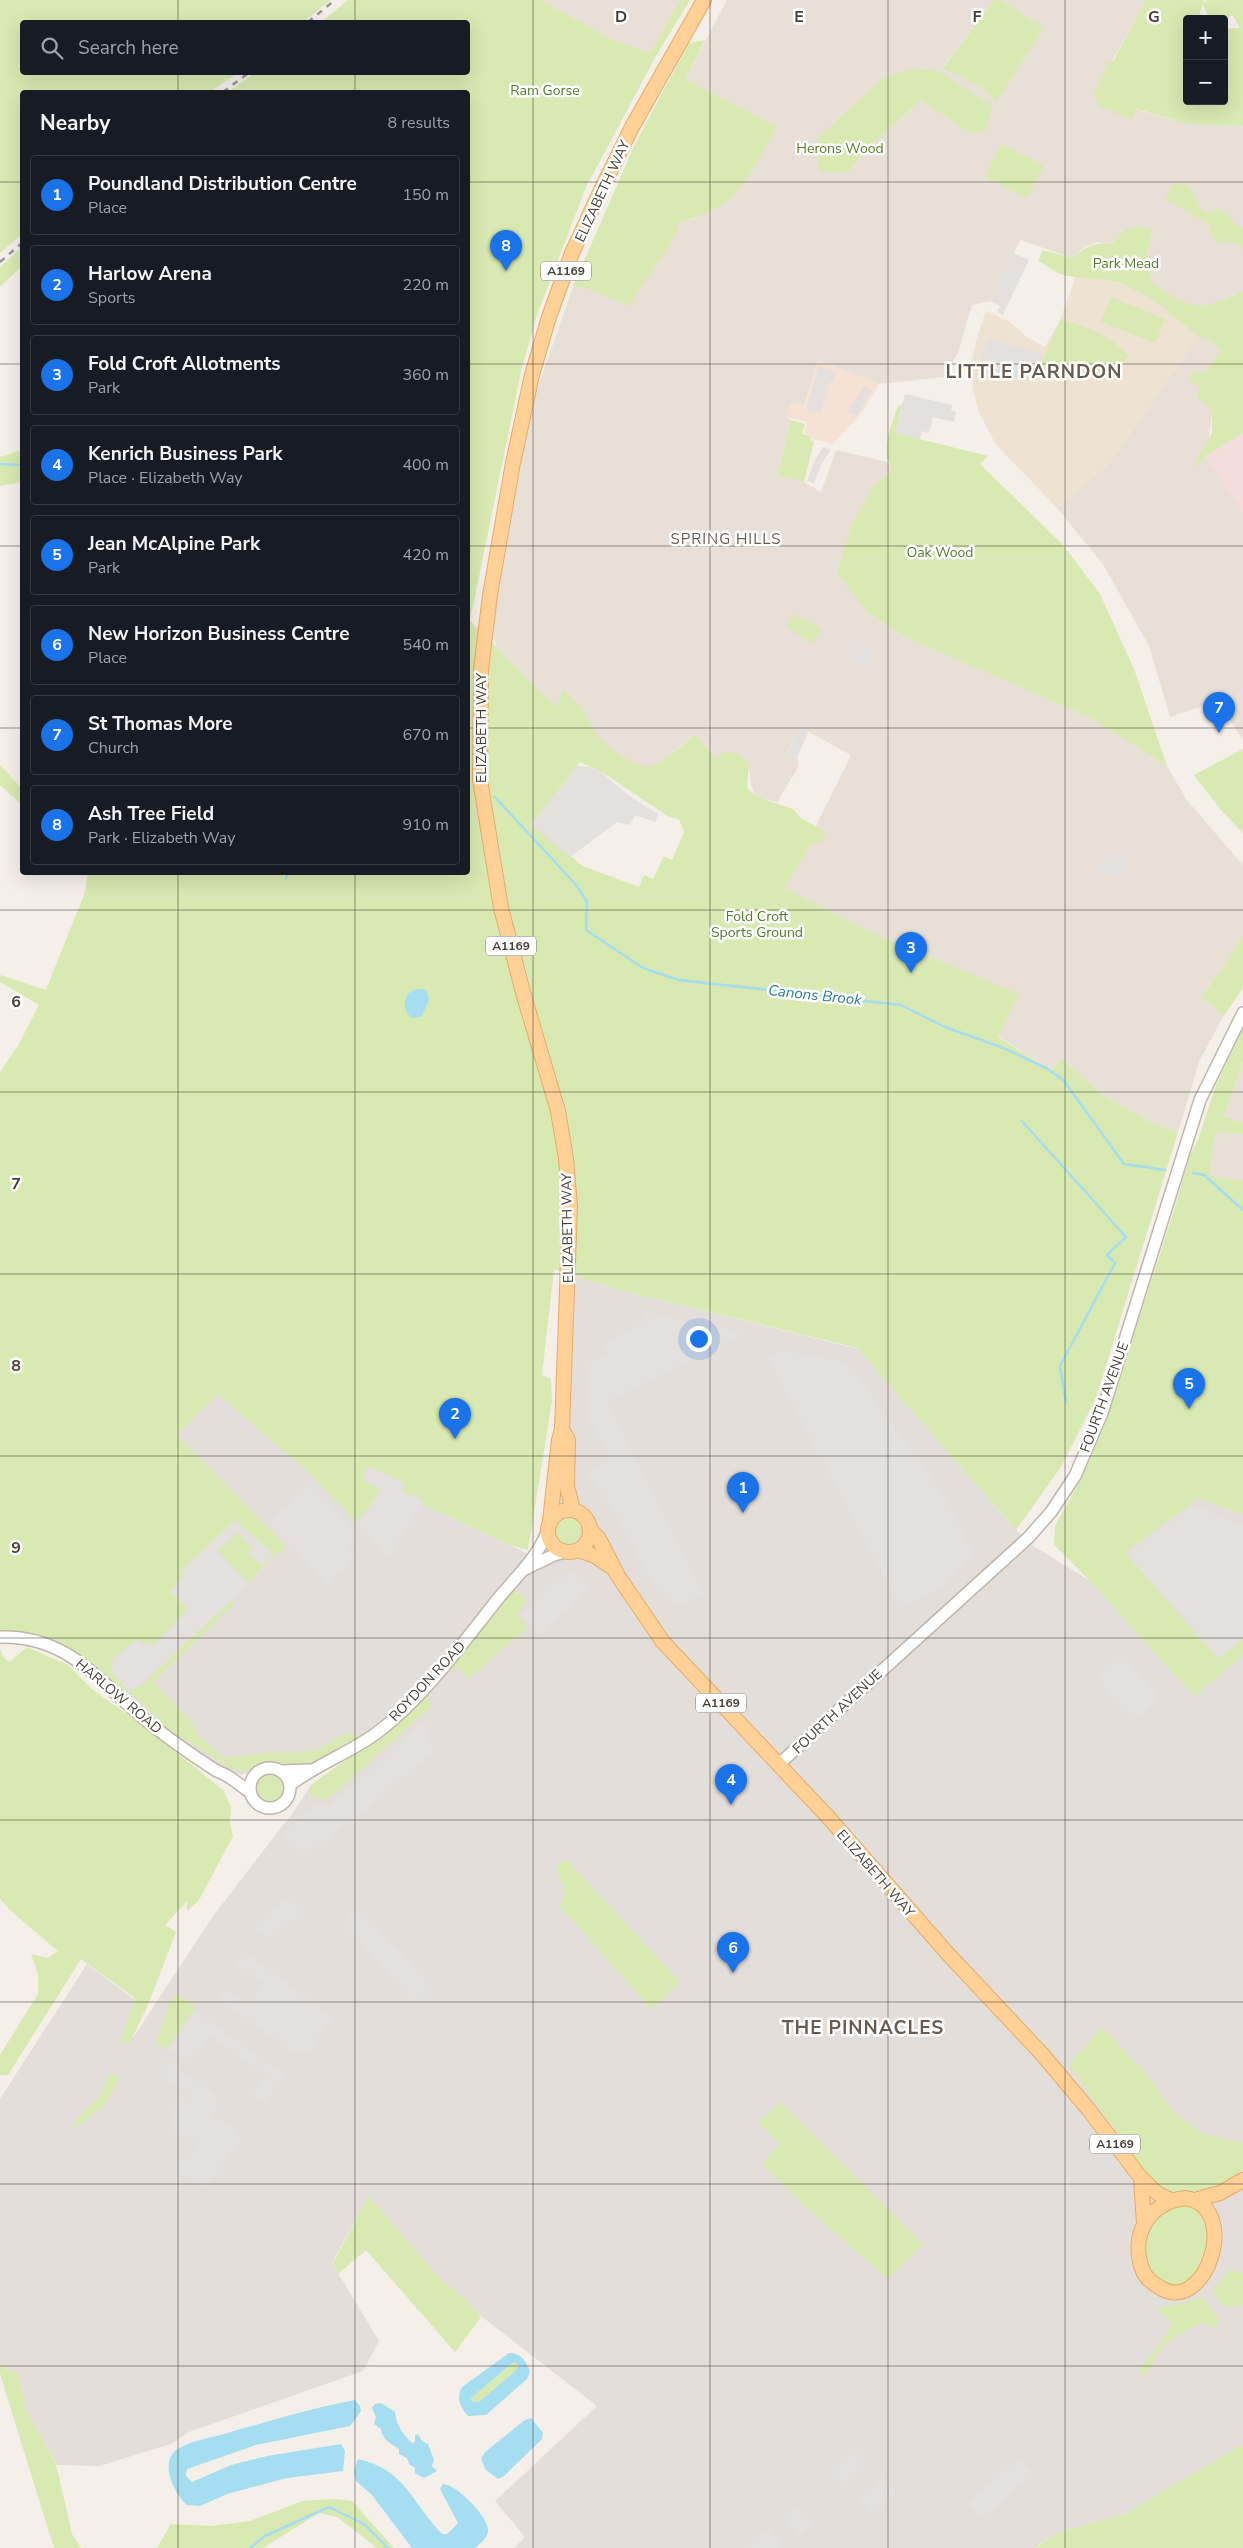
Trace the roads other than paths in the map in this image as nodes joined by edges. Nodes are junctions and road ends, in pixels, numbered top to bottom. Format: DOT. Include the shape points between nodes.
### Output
graph roads {
  1 [pos="704,0"];
  2 [pos="1243,1013"];
  3 [pos="562,1429"];
  4 [pos="573,1510"];
  5 [pos="549,1527"];
  6 [pos="590,1529"];
  7 [pos="572,1551"];
  8 [pos="613,1568"];
  9 [pos="524,1570"];
  10 [pos="0,1637"];
  11 [pos="778,1765"];
  12 [pos="310,1770"];
  13 [pos="282,1771"];
  14 [pos="255,1774"];
  15 [pos="230,1777"];
  16 [pos="290,1786"];
  17 [pos="250,1792"];
  18 [pos="1141,2178"];
  19 [pos="1240,2183"];
  20 [pos="1198,2199"];
  21 [pos="1171,2200"];
  22 [pos="1224,2210"];
  23 [pos="1144,2224"];
  1 -- 3 [label="main road, ELIZABETH WAY / A1169" via="632,127 605,182 572,253 549,317 532,375 513,463 481,669 480,780 501,908 558,1111 566,1158 570,1206"];
  2 -- 11 [label="street, FOURTH AVENUE" via="1200,1100 1102,1413 1070,1484 1028,1538"];
  3 -- 4 [label="main road, ELIZABETH WAY / A1169" via="568,1440 566,1486"];
  3 -- 5 [label="main road, ELIZABETH WAY / A1169"];
  4 -- 5 [label="main road" via="560,1512"];
  4 -- 6 [label="main road" via="585,1517"];
  5 -- 7 [label="main road" via="553,1546"];
  5 -- 9 [label="street, ROYDON ROAD"];
  6 -- 7 [label="main road" via="588,1541"];
  6 -- 8 [label="main road, ELIZABETH WAY / A1169" via="599,1539"];
  7 -- 8 [label="main road, ELIZABETH WAY / A1169" via="595,1556"];
  7 -- 9 [label="street, ROYDON ROAD" via="554,1555"];
  8 -- 11 [label="main road, ELIZABETH WAY / A1169" via="663,1642"];
  9 -- 12 [label="street, ROYDON ROAD" via="395,1718 347,1753"];
  10 -- 15 [label="street, HARLOW ROAD" via="28,1638 56,1647 86,1666 152,1726"];
  11 -- 18 [label="main road, ELIZABETH WAY / A1169" via="1041,2053"];
  12 -- 13 [label="street, ROYDON ROAD"];
  12 -- 16 [label="street, ROYDON ROAD"];
  13 -- 14 [label="street" via="266,1769"];
  13 -- 16 [label="street"];
  14 -- 15 [label="street"];
  14 -- 17 [label="street"];
  15 -- 17 [label="street, HARLOW ROAD"];
  16 -- 17 [label="street" via="285,1802 272,1808 258,1805"];
  18 -- 21 [label="main road, ELIZABETH WAY / A1169" via="1158,2194"];
  18 -- 23 [label="main road"];
  19 -- 20 [label="main road"];
  19 -- 22 [label="main road"];
  20 -- 21 [label="main road"];
  20 -- 22 [label="main road"];
  21 -- 23 [label="main road" via="1152,2212"];
  22 -- 23 [label="main road" via="1224,2252 1200,2285 1190,2289 1170,2292 1155,2285 1143,2272 1139,2246"];
}
